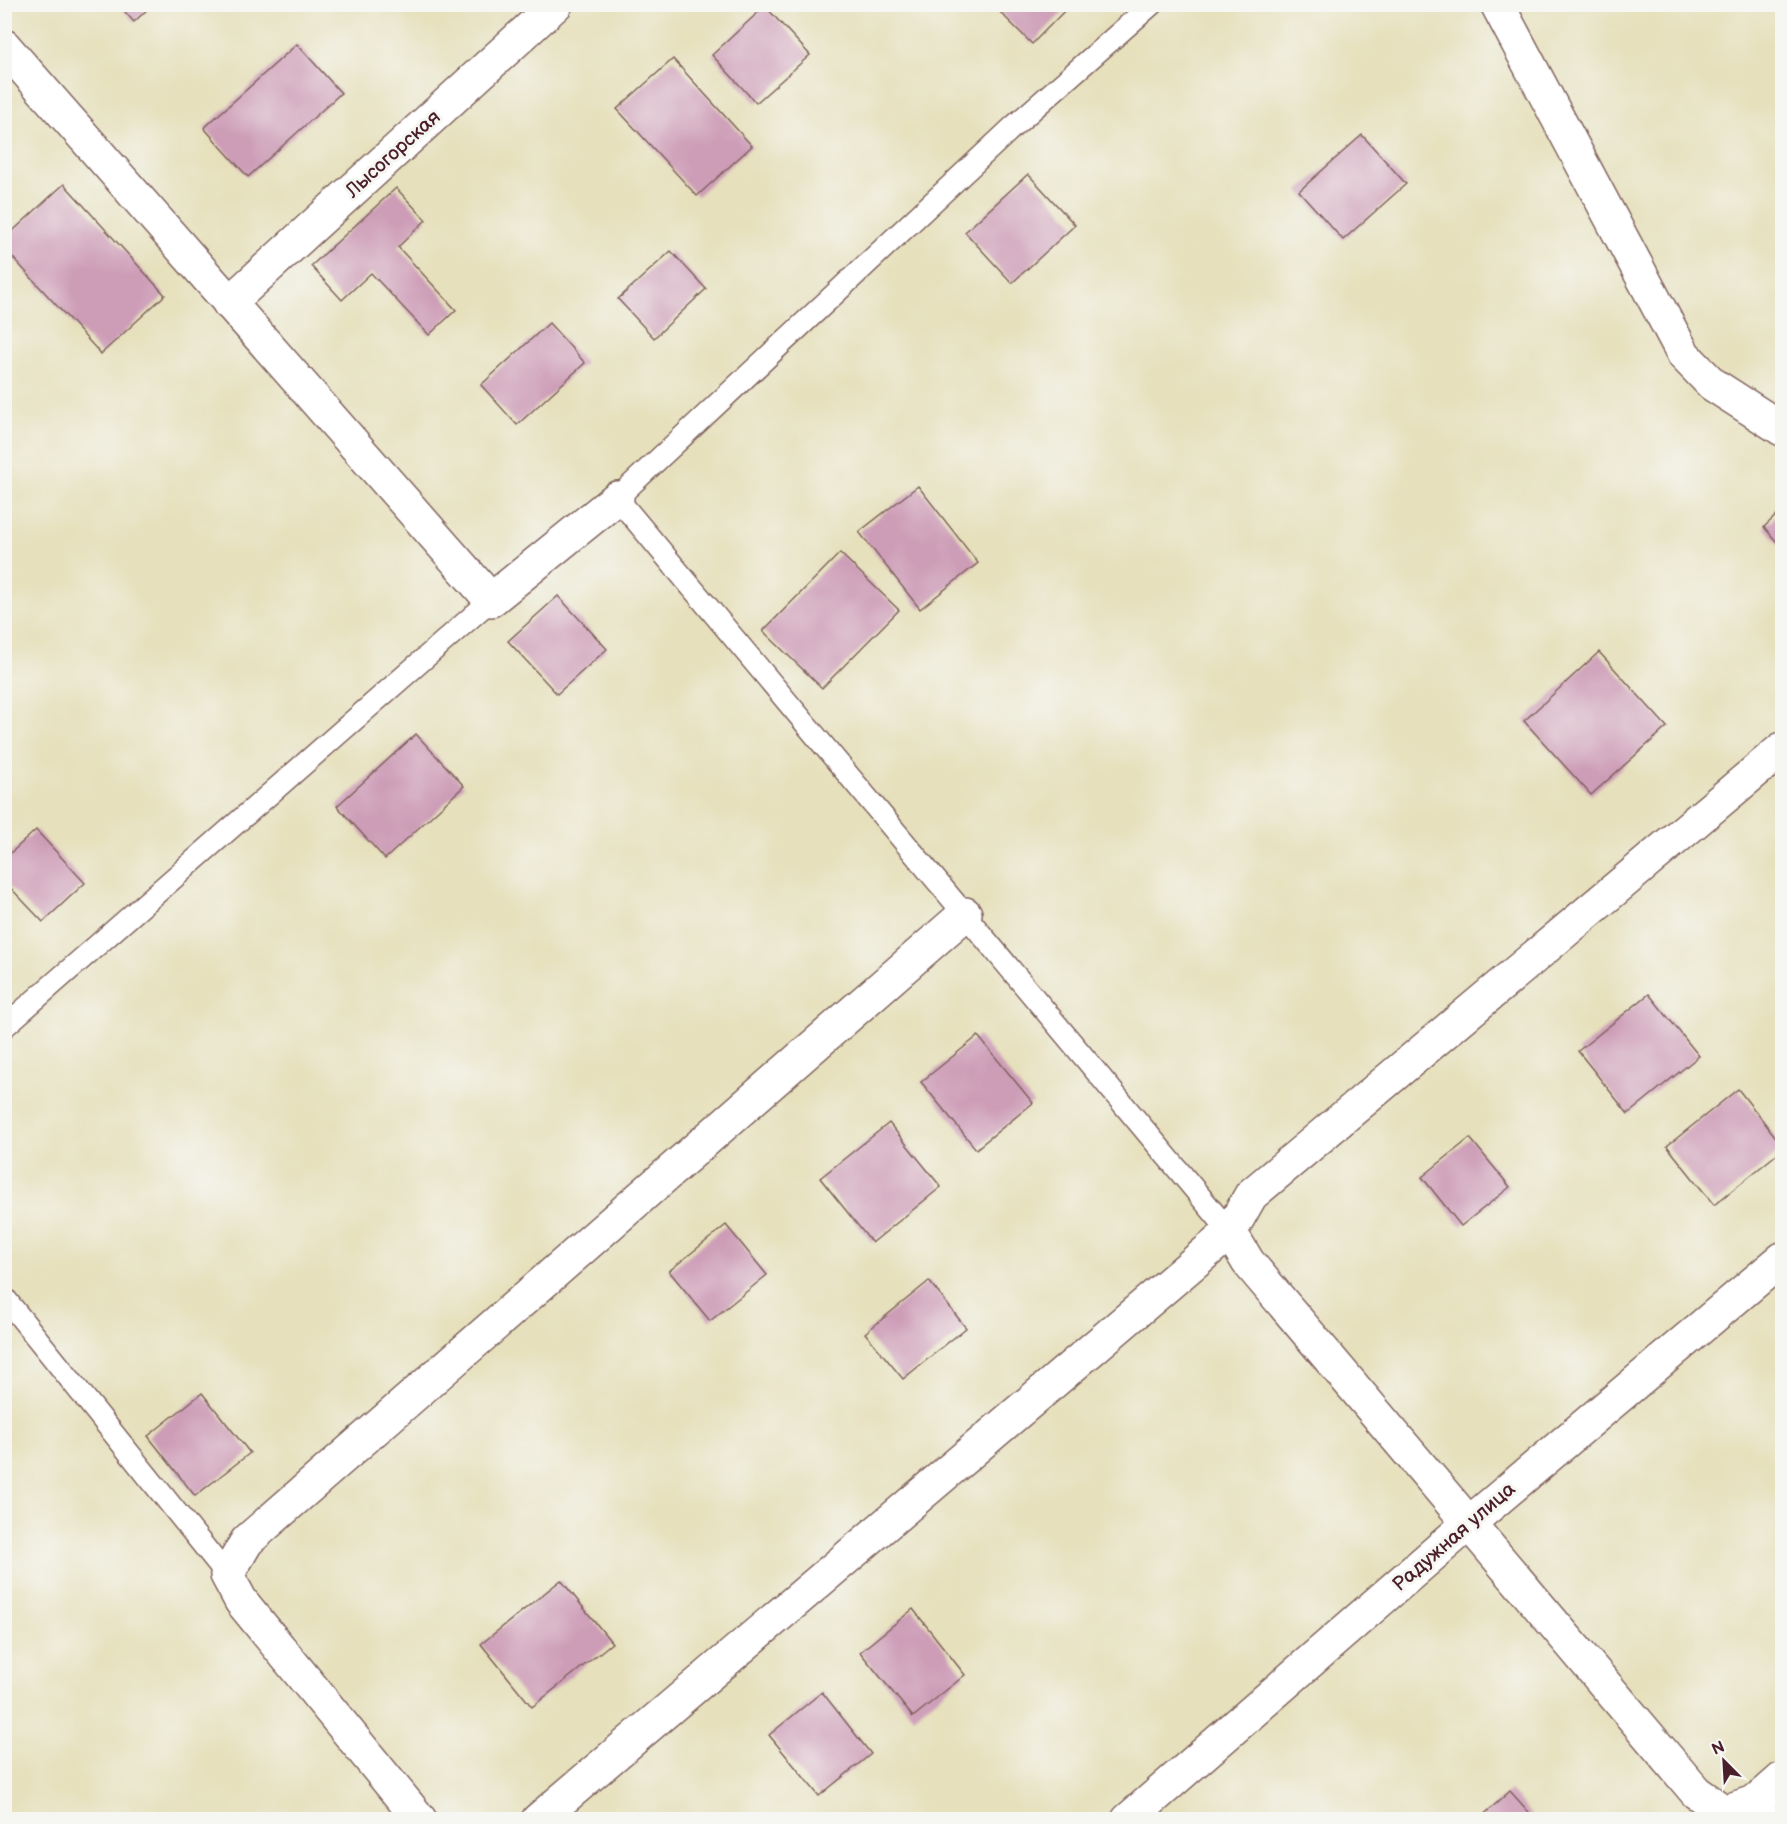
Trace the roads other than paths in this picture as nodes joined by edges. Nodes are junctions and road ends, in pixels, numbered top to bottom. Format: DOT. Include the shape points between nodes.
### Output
graph roads {
  1 [pos="556,4"];
  2 [pos="1152,4"];
  3 [pos="1497,4"];
  4 [pos="4,46"];
  5 [pos="229,303"];
  6 [pos="1782,429"];
  7 [pos="617,498"];
  8 [pos="491,600"];
  9 [pos="1782,749"];
  10 [pos="965,914"];
  11 [pos="4,1027"];
  12 [pos="1230,1232"];
  13 [pos="1782,1259"];
  14 [pos="4,1297"];
  15 [pos="1468,1524"];
  16 [pos="227,1575"];
  17 [pos="1782,1779"];
  18 [pos="1755,1813"];
  19 [pos="420,1820"];
  20 [pos="538,1820"];
  21 [pos="1128,1820"];
  1 -- 5 [label="street, Лысогорская"];
  2 -- 7 [label="lane" via="1014,126"];
  3 -- 6 [label="street" via="1684,355 1712,384"];
  4 -- 5 [label="street"];
  5 -- 8 [label="street"];
  7 -- 8 [label="street"];
  7 -- 10 [label="lane"];
  8 -- 11 [label="lane"];
  9 -- 12 [label="street" via="1251,1195"];
  10 -- 12 [label="lane"];
  10 -- 16 [label="street" via="247,1541"];
  12 -- 15 [label="street" via="1248,1262"];
  12 -- 20 [label="street"];
  13 -- 15 [label="street, Радужная улица"];
  14 -- 16 [label="lane"];
  15 -- 18 [label="street" via="1696,1792 1724,1812"];
  15 -- 21 [label="street, Радужная улица"];
  16 -- 19 [label="street" via="241,1601"];
  17 -- 18 [label="street"];
}
